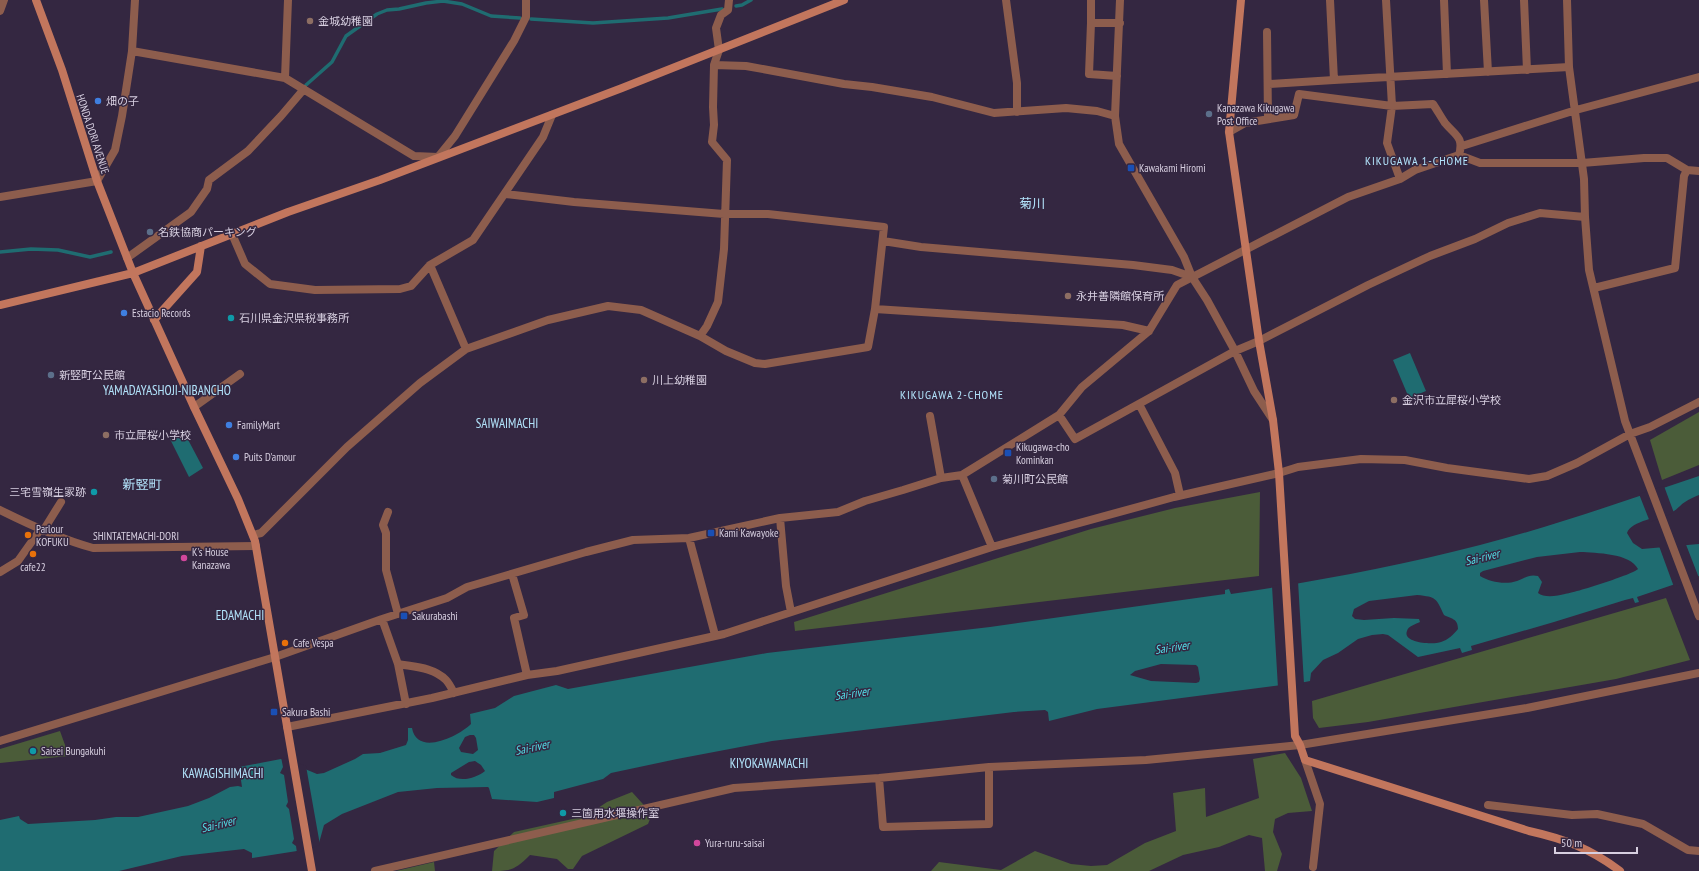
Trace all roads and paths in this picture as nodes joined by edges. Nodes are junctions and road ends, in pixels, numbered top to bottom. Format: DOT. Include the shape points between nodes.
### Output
graph roads {
  1 [pos="4,0"];
  2 [pos="36,0"];
  3 [pos="135,0"];
  4 [pos="288,0"];
  5 [pos="526,0"];
  6 [pos="729,0"];
  7 [pos="844,0"];
  8 [pos="1006,0"];
  9 [pos="1091,0"];
  10 [pos="1120,0"];
  11 [pos="1240,0"];
  12 [pos="1330,0"];
  13 [pos="1386,0"];
  14 [pos="1444,0"];
  15 [pos="1484,0"];
  16 [pos="1524,0"];
  17 [pos="1567,0"];
  18 [pos="0,11"];
  19 [pos="1091,23"];
  20 [pos="1120,23"];
  21 [pos="1267,32"];
  22 [pos="719,50"];
  23 [pos="132,51"];
  24 [pos="714,65"];
  25 [pos="1569,67"];
  26 [pos="1527,70"];
  27 [pos="1488,72"];
  28 [pos="1447,74"];
  29 [pos="1116,76"];
  30 [pos="1699,77"];
  31 [pos="285,78"];
  32 [pos="1391,78"];
  33 [pos="1334,80"];
  34 [pos="1269,84"];
  35 [pos="304,89"];
  36 [pos="1392,106"];
  37 [pos="1576,110"];
  38 [pos="1017,112"];
  39 [pos="552,115"];
  40 [pos="1115,116"];
  41 [pos="1268,119"];
  42 [pos="1229,132"];
  43 [pos="1462,146"];
  44 [pos="1459,156"];
  45 [pos="438,157"];
  46 [pos="1582,163"];
  47 [pos="1687,170"];
  48 [pos="1699,171"];
  49 [pos="1400,179"];
  50 [pos="98,181"];
  51 [pos="505,194"];
  52 [pos="0,197"];
  53 [pos="724,214"];
  54 [pos="1585,217"];
  55 [pos="232,234"];
  56 [pos="882,241"];
  57 [pos="201,246"];
  58 [pos="1246,250"];
  59 [pos="127,258"];
  60 [pos="430,265"];
  61 [pos="133,273"];
  62 [pos="1192,277"];
  63 [pos="1594,288"];
  64 [pos="0,305"];
  65 [pos="875,309"];
  66 [pos="154,320"];
  67 [pos="1149,331"];
  68 [pos="700,336"];
  69 [pos="1259,341"];
  70 [pos="466,349"];
  71 [pos="1235,352"];
  72 [pos="240,374"];
  73 [pos="1699,402"];
  74 [pos="1139,404"];
  75 [pos="194,406"];
  76 [pos="1059,415"];
  77 [pos="930,416"];
  78 [pos="1273,420"];
  79 [pos="1631,436"];
  80 [pos="1278,473"];
  81 [pos="962,475"];
  82 [pos="941,478"];
  83 [pos="1180,495"];
  84 [pos="61,502"];
  85 [pos="0,510"];
  86 [pos="388,512"];
  87 [pos="780,518"];
  88 [pos="41,531"];
  89 [pos="252,535"];
  90 [pos="689,538"];
  91 [pos="256,546"];
  92 [pos="992,547"];
  93 [pos="0,572"];
  94 [pos="512,574"];
  95 [pos="791,612"];
  96 [pos="398,614"];
  97 [pos="1699,616"];
  98 [pos="382,619"];
  99 [pos="715,635"];
  100 [pos="275,658"];
  101 [pos="398,664"];
  102 [pos="1699,673"];
  103 [pos="527,675"];
  104 [pos="454,693"];
  105 [pos="406,704"];
  106 [pos="288,730"];
  107 [pos="0,741"];
  108 [pos="1300,745"];
  109 [pos="1305,760"];
  110 [pos="989,766"];
  111 [pos="879,778"];
  112 [pos="1488,805"];
  113 [pos="1699,851"];
  114 [pos="1313,867"];
  115 [pos="312,871"];
  116 [pos="375,871"];
  117 [pos="1620,871"];
  1 -- 18 [label="street"];
  2 -- 50 [label="street, HONDA DORI AVENUE"];
  3 -- 23 [label="street"];
  4 -- 31 [label="street"];
  5 -- 45 [label="street" via="526,17 514,41 455,136"];
  6 -- 22 [label="street" via="728,10 721,15 716,28"];
  7 -- 22 [label="street"];
  8 -- 38 [label="street" via="1017,83"];
  9 -- 19 [label="street"];
  10 -- 20 [label="street"];
  11 -- 42 [label="street"];
  12 -- 33 [label="street"];
  13 -- 32 [label="street"];
  14 -- 28 [label="street"];
  15 -- 27 [label="street"];
  16 -- 26 [label="street"];
  17 -- 25 [label="street"];
  19 -- 20 [label="street"];
  19 -- 29 [label="street" via="1089,74"];
  20 -- 29 [label="street"];
  21 -- 34 [label="street"];
  22 -- 24 [label="street"];
  22 -- 39 [label="street"];
  23 -- 31 [label="street"];
  23 -- 50 [label="street" via="116,150"];
  24 -- 38 [label="street" via="746,66 932,97 994,114"];
  24 -- 53 [label="street" via="712,142 727,160"];
  25 -- 26 [label="street"];
  25 -- 37 [label="street"];
  26 -- 27 [label="street"];
  27 -- 28 [label="street"];
  28 -- 32 [label="street"];
  29 -- 40 [label="street"];
  30 -- 37 [label="street"];
  31 -- 35 [label="street"];
  32 -- 33 [label="street"];
  32 -- 36 [label="street"];
  33 -- 34 [label="street"];
  34 -- 41 [label="street"];
  35 -- 45 [label="street" via="414,156"];
  35 -- 59 [label="street" via="248,151 209,180 207,189 191,212"];
  36 -- 41 [label="street" via="1299,94 1294,115"];
  36 -- 43 [label="street" via="1433,104 1446,123 1458,134"];
  36 -- 49 [label="street" via="1387,142"];
  37 -- 43 [label="street"];
  37 -- 46 [label="street"];
  38 -- 40 [label="street" via="1066,108 1097,111"];
  39 -- 45 [label="street"];
  39 -- 51 [label="street" via="543,137"];
  40 -- 62 [label="street" via="1119,144 1184,257"];
  41 -- 42 [label="street" via="1244,123"];
  42 -- 58 [label="street"];
  43 -- 44 [label="street"];
  44 -- 46 [label="street" via="1480,163"];
  44 -- 49 [label="street" via="1415,170"];
  45 -- 55 [label="street"];
  46 -- 47 [label="street" via="1667,158"];
  46 -- 54 [label="street"];
  47 -- 48 [label="street"];
  47 -- 63 [label="street" via="1684,176 1675,268"];
  49 -- 58 [label="street" via="1348,197"];
  50 -- 52 [label="street"];
  50 -- 59 [label="street, HONDA DORI AVENUE"];
  51 -- 53 [label="street"];
  51 -- 60 [label="street" via="473,240"];
  53 -- 56 [label="street" via="768,214 884,227"];
  53 -- 68 [label="street" via="724,249 718,302"];
  54 -- 63 [label="street"];
  54 -- 69 [label="street" via="1540,213 1508,223 1368,285"];
  55 -- 57 [label="street"];
  55 -- 60 [label="street" via="245,264 270,284 315,290 400,289 411,286"];
  56 -- 62 [label="street" via="921,247 1134,265 1172,270"];
  56 -- 65 [label="street"];
  57 -- 61 [label="street"];
  57 -- 66 [label="street" via="197,272"];
  58 -- 62 [label="street"];
  58 -- 69 [label="street"];
  59 -- 61 [label="street, HONDA DORI AVENUE"];
  60 -- 70 [label="street"];
  61 -- 64 [label="street"];
  61 -- 66 [label="street, HONDA DORI AVENUE"];
  62 -- 67 [label="street" via="1177,285"];
  62 -- 71 [label="street"];
  63 -- 79 [label="street" via="1625,421"];
  65 -- 67 [label="street" via="1123,325"];
  65 -- 68 [label="street" via="868,347 765,364 755,363 726,351"];
  66 -- 75 [label="street, HONDA DORI AVENUE"];
  67 -- 76 [label="street" via="1082,387"];
  68 -- 70 [label="street" via="641,310 608,306 548,320"];
  69 -- 71 [label="street"];
  69 -- 78 [label="street"];
  70 -- 89 [label="street" via="420,383 372,424 261,533"];
  71 -- 74 [label="street"];
  71 -- 78 [label="street" via="1254,392"];
  72 -- 75 [label="street"];
  73 -- 79 [label="street"];
  74 -- 76 [label="street" via="1075,439"];
  74 -- 83 [label="street" via="1175,473"];
  75 -- 89 [label="street, HONDA DORI AVENUE"];
  76 -- 81 [label="street"];
  77 -- 82 [label="street"];
  78 -- 80 [label="street"];
  79 -- 80 [label="street" via="1547,476 1529,479 1398,460 1361,459 1298,467"];
  79 -- 97 [label="street"];
  80 -- 83 [label="street"];
  80 -- 108 [label="street" via="1295,736"];
  81 -- 82 [label="street"];
  81 -- 92 [label="street"];
  82 -- 87 [label="street" via="838,512"];
  83 -- 92 [label="street"];
  84 -- 88 [label="street"];
  85 -- 88 [label="street, SHINTATEMACHI-DORI"];
  86 -- 96 [label="street" via="383,525 386,533 386,570"];
  87 -- 90 [label="street"];
  87 -- 95 [label="street"];
  88 -- 91 [label="street, SHINTATEMACHI-DORI" via="93,548"];
  88 -- 93 [label="street" via="18,561"];
  89 -- 91 [label="street, HONDA DORI AVENUE"];
  90 -- 94 [label="street" via="633,540"];
  90 -- 99 [label="street"];
  91 -- 100 [label="street, HONDA DORI AVENUE"];
  92 -- 95 [label="street"];
  94 -- 96 [label="street" via="467,587 447,598"];
  94 -- 103 [label="street" via="524,615 514,618"];
  95 -- 99 [label="street"];
  96 -- 98 [label="street"];
  98 -- 100 [label="street"];
  98 -- 101 [label="street"];
  99 -- 103 [label="street" via="557,671"];
  100 -- 106 [label="street, HONDA DORI AVENUE"];
  100 -- 107 [label="street"];
  101 -- 104 [label="street" via="432,671 446,680"];
  101 -- 105 [label="street"];
  102 -- 108 [label="street" via="1527,708"];
  103 -- 104 [label="street"];
  104 -- 105 [label="street"];
  105 -- 106 [label="street"];
  106 -- 115 [label="street, HONDA DORI AVENUE"];
  108 -- 109 [label="street"];
  108 -- 110 [label="street" via="1146,760"];
  109 -- 114 [label="street" via="1320,804"];
  109 -- 117 [label="street" via="1574,843 1596,854"];
  110 -- 111 [label="street"];
  110 -- 111 [label="street" via="989,824 884,828"];
  111 -- 116 [label="street" via="734,788"];
  112 -- 113 [label="street" via="1572,816 1597,814 1643,824 1688,850"];
}
